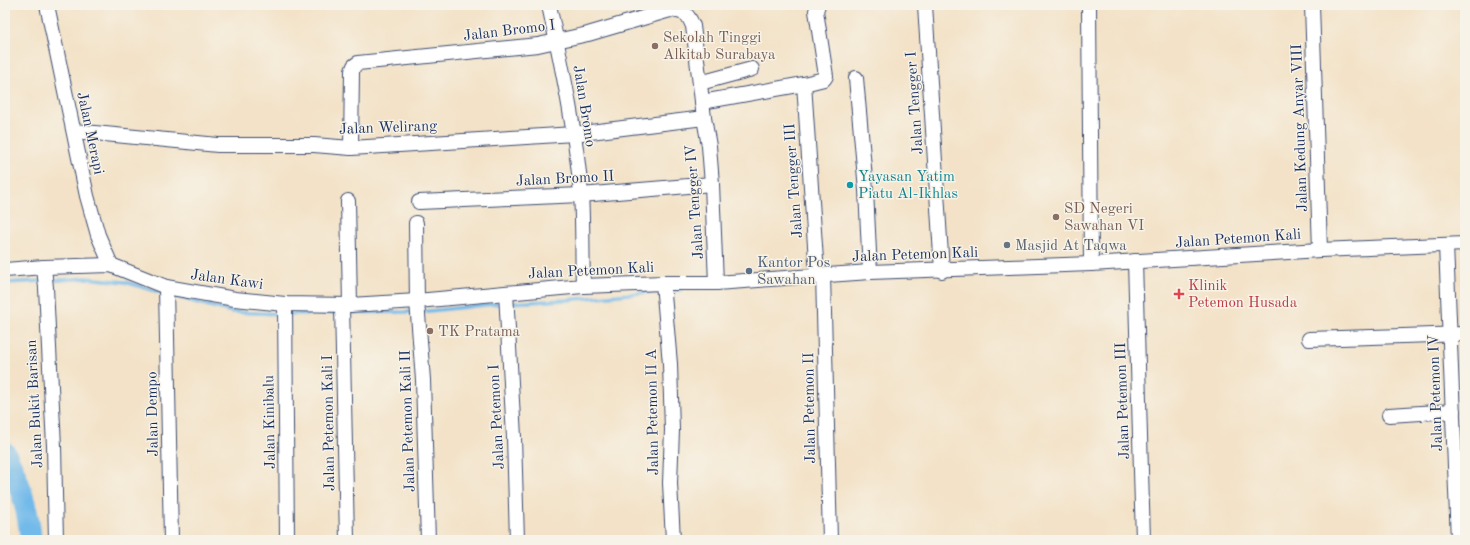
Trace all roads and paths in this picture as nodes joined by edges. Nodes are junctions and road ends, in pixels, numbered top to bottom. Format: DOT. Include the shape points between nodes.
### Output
graph roads {
  1 [pos="47,5"];
  2 [pos="549,5"];
  3 [pos="818,5"];
  4 [pos="925,5"];
  5 [pos="1089,5"];
  6 [pos="1312,5"];
  7 [pos="557,42"];
  8 [pos="752,69"];
  9 [pos="856,78"];
  10 [pos="700,83"];
  11 [pos="804,84"];
  12 [pos="702,102"];
  13 [pos="704,118"];
  14 [pos="74,131"];
  15 [pos="574,134"];
  16 [pos="351,148"];
  17 [pos="712,184"];
  18 [pos="581,195"];
  19 [pos="348,201"];
  20 [pos="419,202"];
  21 [pos="416,223"];
  22 [pos="1465,244"];
  23 [pos="1446,249"];
  24 [pos="1320,250"];
  25 [pos="1091,264"];
  26 [pos="110,265"];
  27 [pos="1135,266"];
  28 [pos="5,270"];
  29 [pos="942,271"];
  30 [pos="870,272"];
  31 [pos="45,278"];
  32 [pos="822,279"];
  33 [pos="716,284"];
  34 [pos="582,286"];
  35 [pos="663,288"];
  36 [pos="166,292"];
  37 [pos="507,301"];
  38 [pos="418,308"];
  39 [pos="344,309"];
  40 [pos="285,312"];
  41 [pos="1465,334"];
  42 [pos="1450,336"];
  43 [pos="1309,339"];
  44 [pos="1453,411"];
  45 [pos="1389,415"];
  46 [pos="56,540"];
  47 [pos="171,540"];
  48 [pos="287,540"];
  49 [pos="347,540"];
  50 [pos="428,540"];
  51 [pos="517,540"];
  52 [pos="673,540"];
  53 [pos="830,540"];
  54 [pos="1143,540"];
  55 [pos="1458,540"];
  1 -- 14 [label="street, Jalan Merapi"];
  2 -- 7 [label="street, Jalan Bromo"];
  3 -- 11 [label="street" via="816,11 826,76 824,79"];
  4 -- 29 [label="street, Jalan Tengger I"];
  5 -- 25 [label="street"];
  6 -- 24 [label="street, Jalan Kedung Anyar VIII"];
  7 -- 10 [label="street, Jalan Bromo I" via="670,10 684,11 693,26"];
  7 -- 15 [label="street, Jalan Bromo"];
  7 -- 16 [label="street, Jalan Bromo I" via="358,63 352,72"];
  8 -- 10 [label="street"];
  9 -- 30 [label="street"];
  10 -- 12 [label="street, Jalan Bromo I"];
  11 -- 12 [label="street"];
  11 -- 32 [label="street, Jalan Tengger III"];
  12 -- 13 [label="street, Jalan Bromo I"];
  13 -- 15 [label="street, Jalan Welirang"];
  13 -- 17 [label="street, Jalan Tengger IV"];
  14 -- 16 [label="street, Jalan Welirang" via="218,145 314,145"];
  14 -- 26 [label="street, Jalan Merapi" via="87,196"];
  15 -- 16 [label="street, Jalan Welirang"];
  15 -- 18 [label="street, Jalan Bromo"];
  17 -- 18 [label="street, Jalan Bromo II"];
  17 -- 33 [label="street, Jalan Tengger IV"];
  18 -- 20 [label="street, Jalan Bromo II"];
  18 -- 34 [label="street, Jalan Bromo"];
  19 -- 39 [label="street, Jalan Petemon Kali I"];
  21 -- 38 [label="street, Jalan Petemon Kali II"];
  22 -- 23 [label="street, Jalan Petemon Kali"];
  23 -- 24 [label="street, Jalan Petemon Kali"];
  23 -- 42 [label="street, Jalan Petemon IV"];
  24 -- 27 [label="street, Jalan Petemon Kali"];
  25 -- 27 [label="street, Jalan Petemon Kali"];
  25 -- 29 [label="street, Jalan Petemon Kali"];
  26 -- 31 [label="street"];
  26 -- 36 [label="street, Jalan Kawi"];
  27 -- 54 [label="street, Jalan Petemon III"];
  28 -- 31 [label="street"];
  29 -- 30 [label="street, Jalan Petemon Kali"];
  30 -- 32 [label="street, Jalan Petemon Kali"];
  31 -- 46 [label="street, Jalan Bukit Barisan"];
  32 -- 33 [label="street, Jalan Petemon Kali"];
  32 -- 53 [label="street, Jalan Petemon II"];
  33 -- 35 [label="street, Jalan Petemon Kali"];
  34 -- 35 [label="street, Jalan Petemon Kali"];
  34 -- 37 [label="street, Jalan Petemon Kali"];
  35 -- 52 [label="street, Jalan Petemon II A" via="670,364 670,483"];
  36 -- 40 [label="street, Jalan Kawi" via="234,299"];
  36 -- 47 [label="street, Jalan Dempo"];
  37 -- 38 [label="street, Jalan Petemon Kali"];
  37 -- 51 [label="street, Jalan Petemon I"];
  38 -- 39 [label="street, Jalan Petemon Kali"];
  38 -- 50 [label="street, Jalan Petemon Kali II"];
  39 -- 40 [label="street, Jalan Kawi"];
  39 -- 49 [label="street, Jalan Petemon Kali I"];
  40 -- 48 [label="street, Jalan Kinibalu"];
  41 -- 42 [label="street"];
  42 -- 43 [label="street"];
  42 -- 44 [label="street, Jalan Petemon IV"];
  44 -- 45 [label="street"];
  44 -- 55 [label="street, Jalan Petemon IV"];
}
